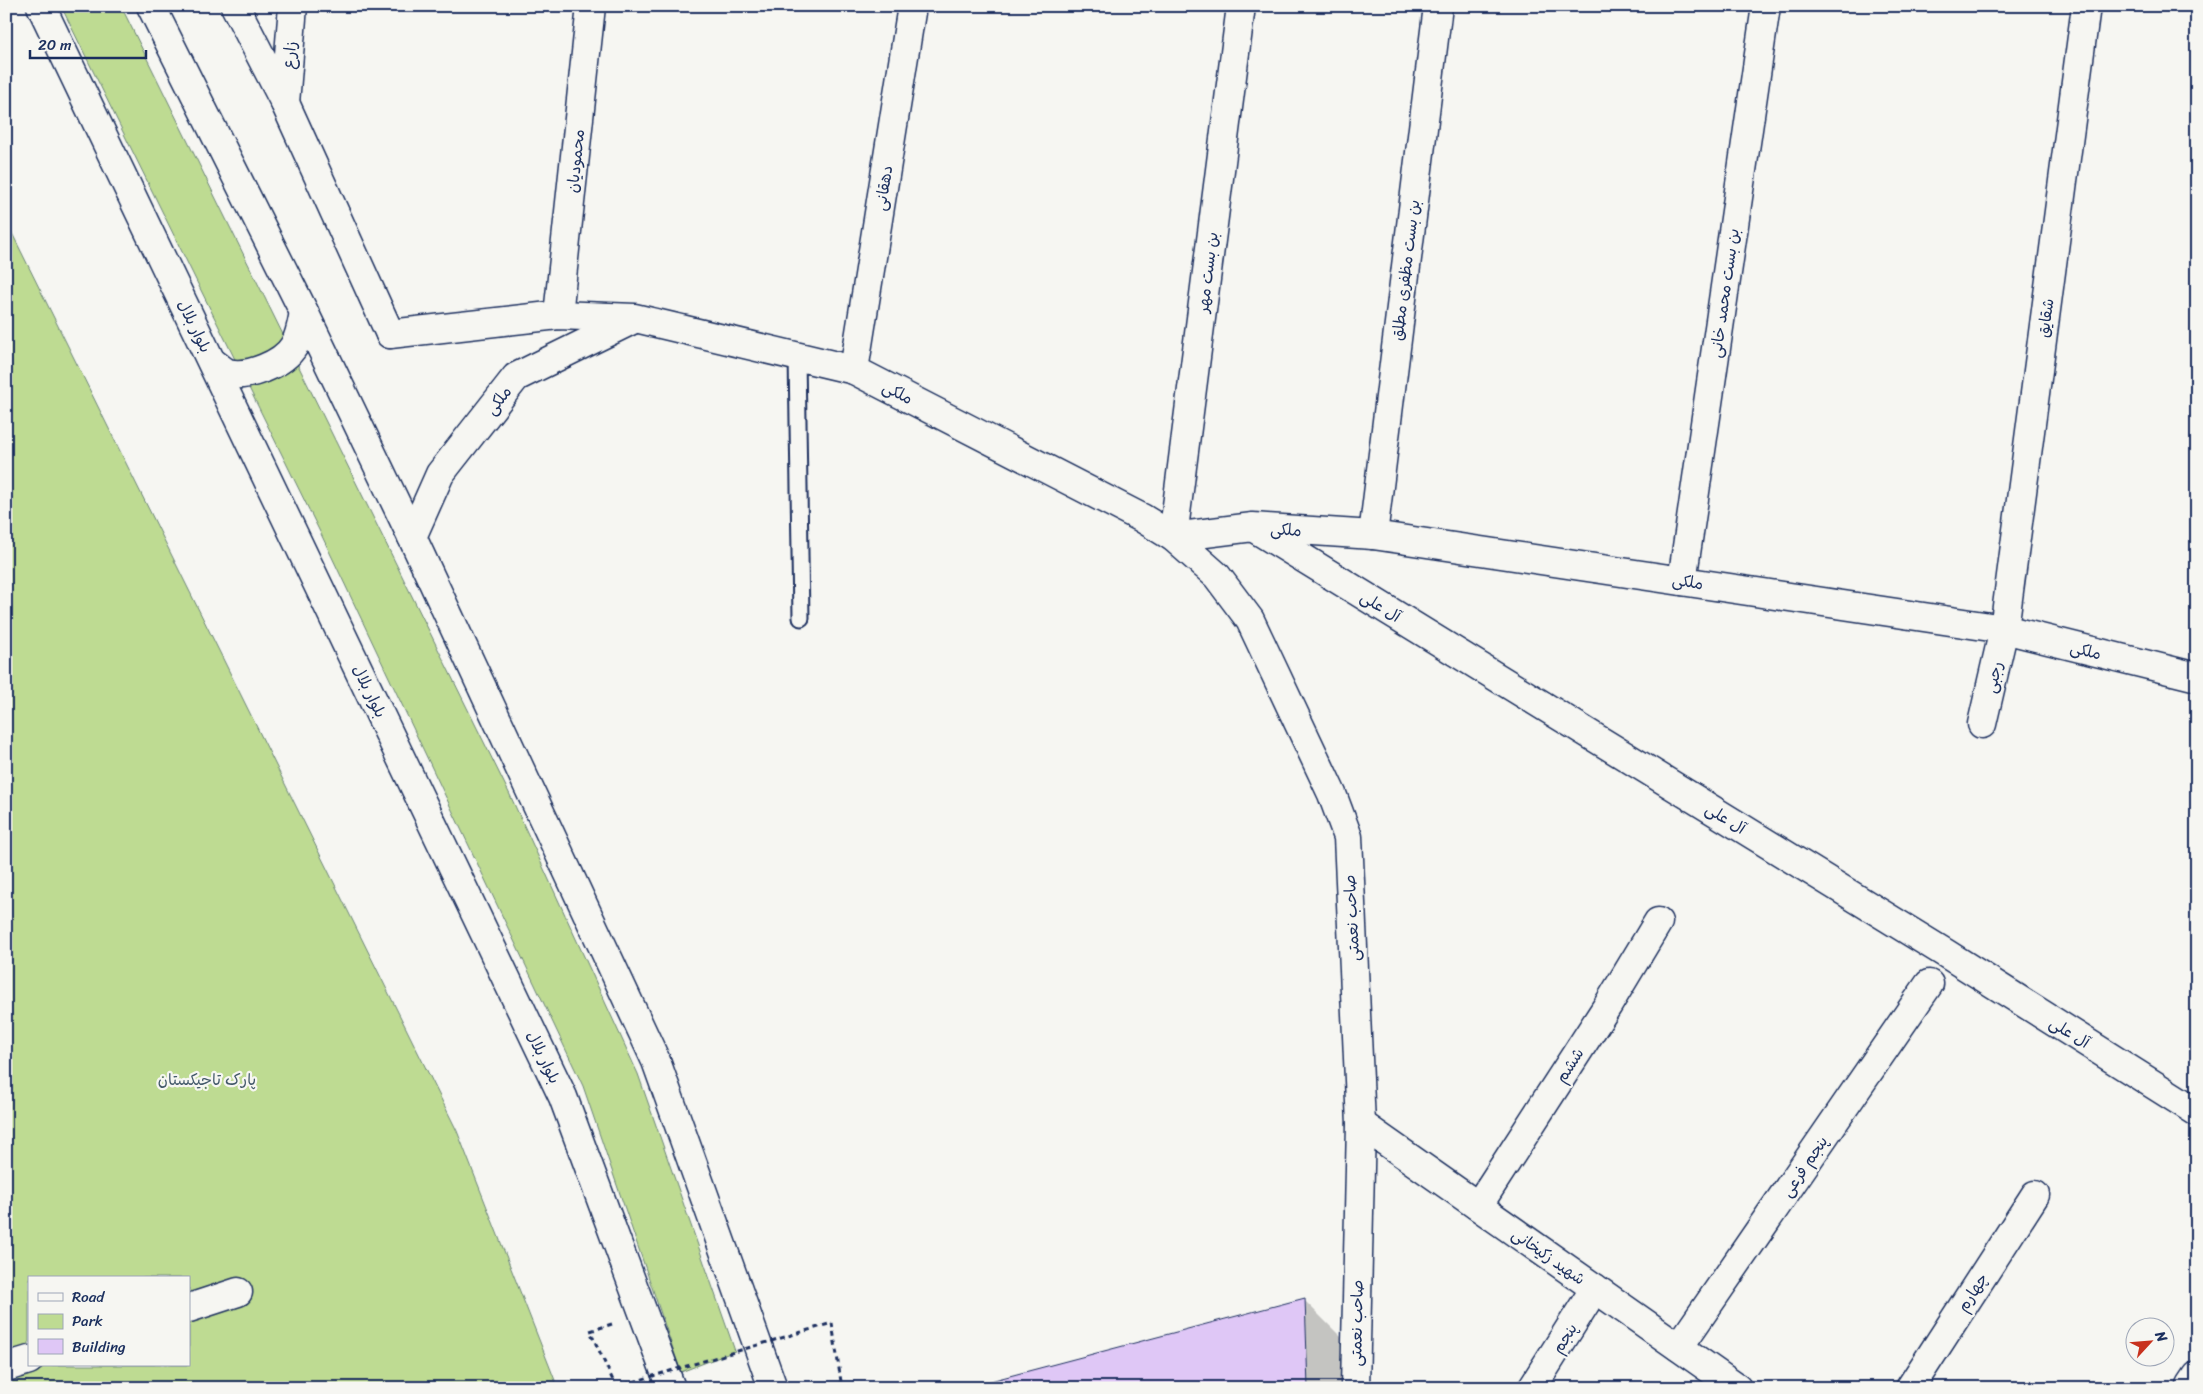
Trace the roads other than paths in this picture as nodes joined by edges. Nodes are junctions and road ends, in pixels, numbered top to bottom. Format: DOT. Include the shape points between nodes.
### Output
graph roads {
  1 [pos="41,6"];
  2 [pos="151,6"];
  3 [pos="235,6"];
  4 [pos="293,6"];
  5 [pos="591,6"];
  6 [pos="912,6"];
  7 [pos="1241,6"];
  8 [pos="1438,6"];
  9 [pos="1766,6"];
  10 [pos="2086,6"];
  11 [pos="285,103"];
  12 [pos="304,312"];
  13 [pos="558,316"];
  14 [pos="635,318"];
  15 [pos="797,357"];
  16 [pos="212,362"];
  17 [pos="854,370"];
  18 [pos="1142,518"];
  19 [pos="1253,527"];
  20 [pos="1373,535"];
  21 [pos="412,536"];
  22 [pos="1173,537"];
  23 [pos="1682,580"];
  24 [pos="802,618"];
  25 [pos="2004,629"];
  26 [pos="2197,677"];
  27 [pos="1982,724"];
  28 [pos="1658,922"];
  29 [pos="1929,984"];
  30 [pos="2197,1112"];
  31 [pos="1361,1124"];
  32 [pos="2035,1195"];
  33 [pos="1478,1206"];
  34 [pos="1595,1288"];
  35 [pos="238,1292"];
  36 [pos="190,1308"];
  37 [pos="1679,1347"];
  38 [pos="28,1360"];
  39 [pos="6,1367"];
  40 [pos="671,1388"];
  41 [pos="773,1388"];
  42 [pos="1355,1388"];
  43 [pos="1532,1388"];
  44 [pos="1737,1388"];
  45 [pos="1910,1388"];
  1 -- 16 [label="street, بلوار بلال"];
  2 -- 12 [label="street"];
  3 -- 11 [label="street"];
  4 -- 11 [label="street, زارع"];
  5 -- 13 [label="street, محمودیان"];
  6 -- 17 [label="street, دهقانی"];
  7 -- 22 [label="street, بن بست مهر"];
  8 -- 20 [label="street, بن بست مظفری مطلق"];
  9 -- 23 [label="street, بن بست محمد خانی"];
  10 -- 25 [label="street, شقایق"];
  11 -- 13 [label="street, ملکی" via="390,334"];
  12 -- 16 [label="street" via="294,346 265,368 248,374 227,372"];
  12 -- 21 [label="street"];
  13 -- 14 [label="street, ملکی"];
  14 -- 15 [label="street, ملکی"];
  14 -- 21 [label="street, ملکی" via="516,377 440,474"];
  15 -- 17 [label="street, ملکی"];
  15 -- 24 [label="lane"];
  16 -- 40 [label="street, بلوار بلال" via="564,1096"];
  17 -- 18 [label="street, ملکی"];
  18 -- 22 [label="street, صاحب نعمتی"];
  19 -- 20 [label="street, ملکی"];
  19 -- 22 [label="street, ملکی"];
  19 -- 30 [label="street, آل علی"];
  20 -- 23 [label="street, ملکی"];
  21 -- 41 [label="street" via="656,1061"];
  22 -- 31 [label="street, صاحب نعمتی" via="1218,576 1250,620 1332,794 1348,837"];
  23 -- 25 [label="street, ملکی"];
  25 -- 26 [label="street, ملکی"];
  25 -- 27 [label="street, رجبی"];
  28 -- 33 [label="street, ششم"];
  29 -- 37 [label="street, پنجم فرعی"];
  31 -- 33 [label="street, شهید زکیخانی"];
  31 -- 42 [label="street, صاحب نعمتی"];
  32 -- 45 [label="street, چهارم"];
  33 -- 34 [label="street, شهید زکیخانی"];
  34 -- 37 [label="street, شهید زکیخانی"];
  34 -- 43 [label="street, پنجم"];
  35 -- 36 [label="street"];
  37 -- 44 [label="street, شهید زکیخانی"];
  38 -- 39 [label="street"];
}
